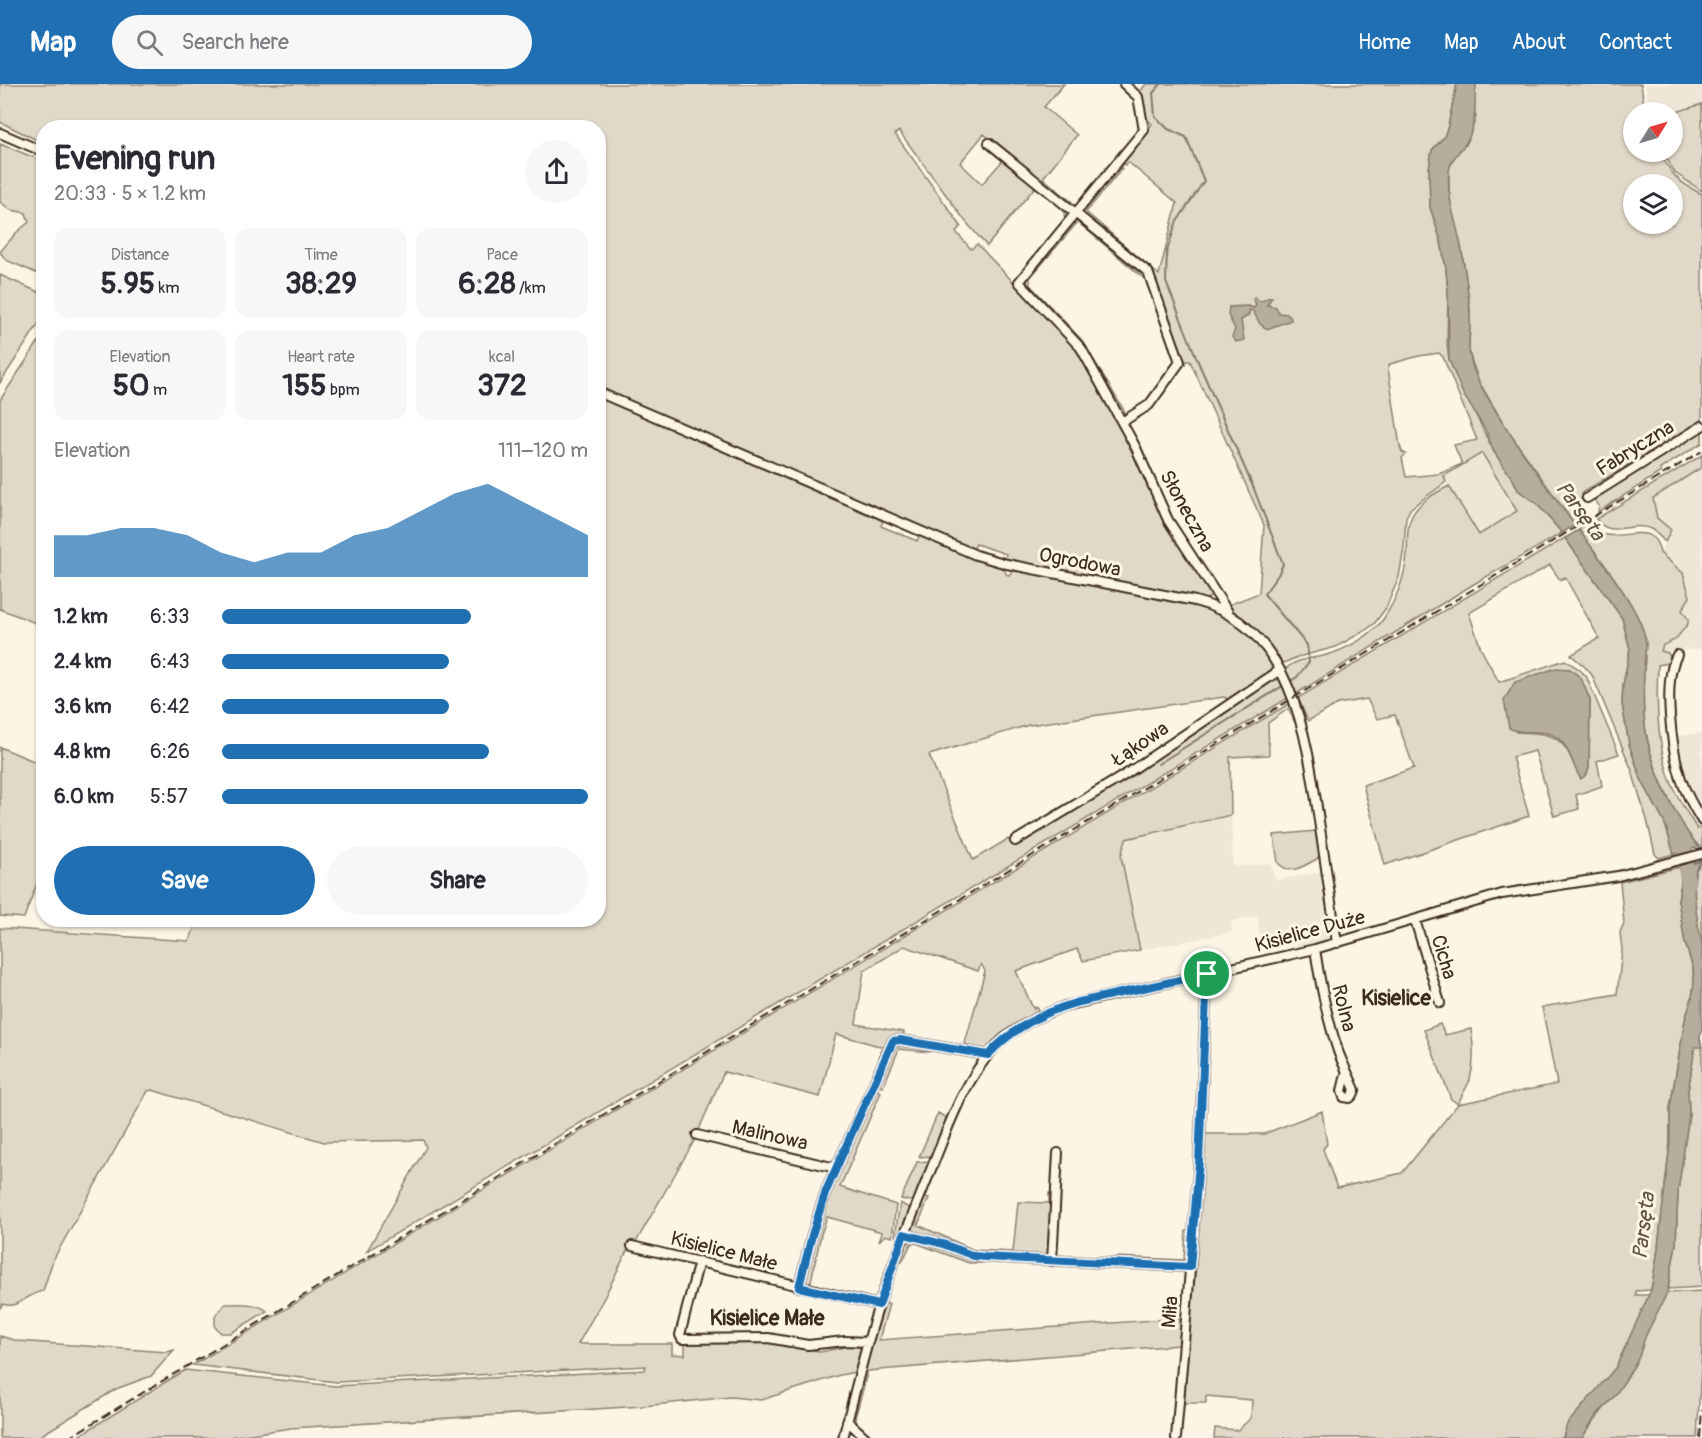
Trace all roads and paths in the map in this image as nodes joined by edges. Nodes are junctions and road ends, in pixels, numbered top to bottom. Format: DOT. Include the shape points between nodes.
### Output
graph roads {
  1 [pos="1124,84"];
  2 [pos="0,133"];
  3 [pos="989,143"];
  4 [pos="36,149"];
  5 [pos="1076,212"];
  6 [pos="606,395"];
  7 [pos="1122,422"];
  8 [pos="1702,426"];
  9 [pos="1587,498"];
  10 [pos="1228,612"];
  11 [pos="1677,655"];
  12 [pos="1280,670"];
  13 [pos="1702,821"];
  14 [pos="1015,841"];
  15 [pos="1702,854"];
  16 [pos="1415,920"];
  17 [pos="1337,943"];
  18 [pos="1315,949"];
  19 [pos="1207,974"];
  20 [pos="1440,1003"];
  21 [pos="988,1055"];
  22 [pos="1346,1074"];
  23 [pos="697,1135"];
  24 [pos="1058,1153"];
  25 [pos="836,1168"];
  26 [pos="904,1234"];
  27 [pos="632,1246"];
  28 [pos="1052,1261"];
  29 [pos="699,1262"];
  30 [pos="1190,1267"];
  31 [pos="799,1287"];
  32 [pos="879,1305"];
  33 [pos="868,1342"];
  34 [pos="847,1421"];
  35 [pos="843,1438"];
  36 [pos="866,1438"];
  37 [pos="1176,1438"];
  1 -- 5 [label="street, Słoneczna" via="1138,97 1144,130"];
  2 -- 4 [label="street"];
  3 -- 5 [label="street"];
  5 -- 7 [label="street, Słoneczna" via="1019,282 1081,348"];
  5 -- 7 [label="street" via="1148,272 1180,362 1149,405"];
  6 -- 10 [label="street, Ogrodowa" via="976,555 1195,601"];
  7 -- 10 [label="street, Słoneczna" via="1168,520"];
  8 -- 9 [label="street, Fabryczna"];
  10 -- 12 [label="street, Ogrodowa" via="1256,635"];
  11 -- 13 [label="street" via="1668,684 1675,748 1683,785"];
  12 -- 14 [label="street, Łąkowa" via="1123,776"];
  12 -- 17 [label="street, Ogrodowa" via="1308,747"];
  15 -- 16 [label="street, Kisielice Duże" via="1618,876 1502,894"];
  16 -- 17 [label="street, Kisielice Duże"];
  16 -- 20 [label="street, Cicha"];
  17 -- 18 [label="street, Kisielice Duże"];
  18 -- 19 [label="street, Kisielice Duże"];
  18 -- 22 [label="street, Rolna" via="1329,1018"];
  19 -- 21 [label="street, Kisielice Duże" via="1055,1010 1018,1028"];
  19 -- 30 [label="street, Miła"];
  21 -- 25 [label="street" via="893,1041"];
  21 -- 26 [label="street, Kisielice Duże" via="962,1095"];
  23 -- 25 [label="street, Malinowa"];
  24 -- 28 [label="street"];
  25 -- 31 [label="street" via="814,1227"];
  26 -- 28 [label="street" via="974,1256"];
  26 -- 32 [label="street, Kisielice Duże"];
  27 -- 29 [label="street, Kisielice Małe"];
  28 -- 30 [label="street"];
  29 -- 31 [label="street, Kisielice Małe"];
  29 -- 33 [label="street" via="682,1339 768,1338 808,1345"];
  30 -- 37 [label="street, Miła"];
  31 -- 32 [label="street, Kisielice Małe"];
  32 -- 33 [label="street, Kisielice Duże"];
  33 -- 34 [label="street, Kisielice Duże"];
  34 -- 35 [label="street, Kisielice Duże"];
  34 -- 36 [label="street"];
}
